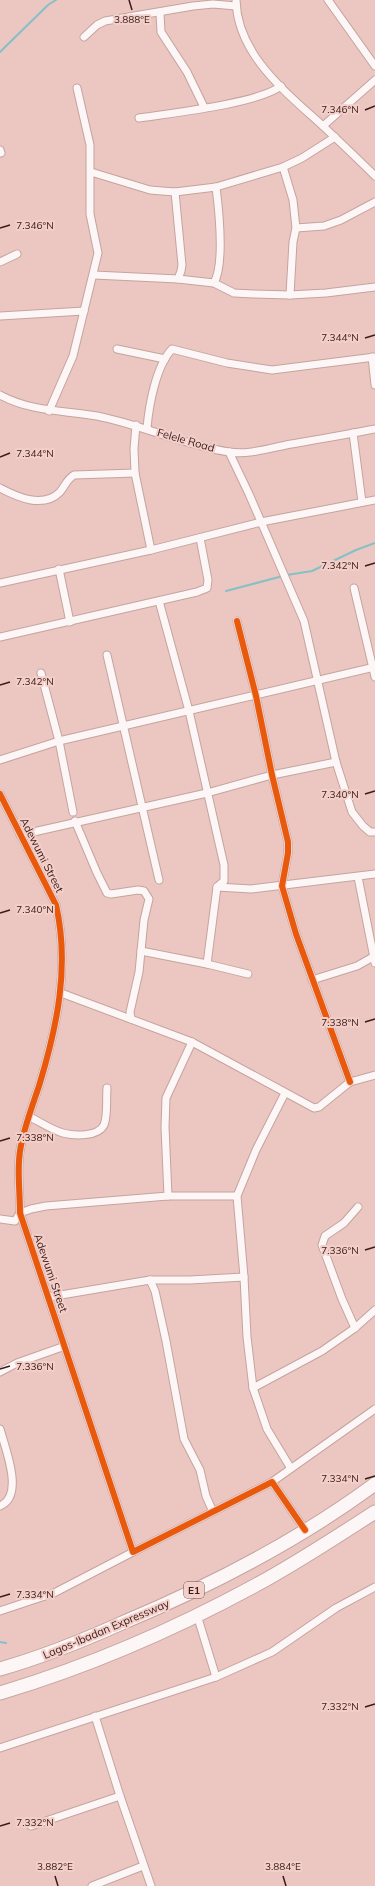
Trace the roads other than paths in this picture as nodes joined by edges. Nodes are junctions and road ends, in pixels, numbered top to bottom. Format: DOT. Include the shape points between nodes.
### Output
graph roads {
  1 [pos="328,0"];
  2 [pos="236,3"];
  3 [pos="160,13"];
  4 [pos="84,37"];
  5 [pos="373,58"];
  6 [pos="375,66"];
  7 [pos="375,80"];
  8 [pos="281,86"];
  9 [pos="77,88"];
  10 [pos="204,107"];
  11 [pos="139,118"];
  12 [pos="323,126"];
  13 [pos="335,137"];
  14 [pos="283,167"];
  15 [pos="91,172"];
  16 [pos="375,176"];
  17 [pos="216,187"];
  18 [pos="175,192"];
  19 [pos="375,202"];
  20 [pos="296,228"];
  21 [pos="17,254"];
  22 [pos="0,262"];
  23 [pos="94,275"];
  24 [pos="178,279"];
  25 [pos="214,284"];
  26 [pos="375,287"];
  27 [pos="290,295"];
  28 [pos="84,311"];
  29 [pos="0,316"];
  30 [pos="117,349"];
  31 [pos="373,357"];
  32 [pos="165,359"];
  33 [pos="375,385"];
  34 [pos="0,395"];
  35 [pos="48,411"];
  36 [pos="136,425"];
  37 [pos="147,428"];
  38 [pos="375,429"];
  39 [pos="353,433"];
  40 [pos="229,452"];
  41 [pos="136,473"];
  42 [pos="0,488"];
  43 [pos="375,500"];
  44 [pos="362,502"];
  45 [pos="261,522"];
  46 [pos="200,538"];
  47 [pos="151,550"];
  48 [pos="59,569"];
  49 [pos="0,583"];
  50 [pos="354,588"];
  51 [pos="159,601"];
  52 [pos="237,621"];
  53 [pos="70,622"];
  54 [pos="0,637"];
  55 [pos="107,655"];
  56 [pos="374,667"];
  57 [pos="41,672"];
  58 [pos="375,677"];
  59 [pos="319,682"];
  60 [pos="256,696"];
  61 [pos="189,711"];
  62 [pos="124,726"];
  63 [pos="59,741"];
  64 [pos="0,760"];
  65 [pos="336,762"];
  66 [pos="272,775"];
  67 [pos="207,793"];
  68 [pos="0,794"];
  69 [pos="143,808"];
  70 [pos="73,812"];
  71 [pos="75,821"];
  72 [pos="375,832"];
  73 [pos="20,835"];
  74 [pos="375,874"];
  75 [pos="358,877"];
  76 [pos="159,880"];
  77 [pos="282,886"];
  78 [pos="217,887"];
  79 [pos="141,951"];
  80 [pos="374,960"];
  81 [pos="207,964"];
  82 [pos="248,974"];
  83 [pos="312,980"];
  84 [pos="61,993"];
  85 [pos="131,1018"];
  86 [pos="192,1042"];
  87 [pos="375,1075"];
  88 [pos="350,1082"];
  89 [pos="107,1088"];
  90 [pos="286,1093"];
  91 [pos="30,1117"];
  92 [pos="168,1196"];
  93 [pos="237,1196"];
  94 [pos="358,1207"];
  95 [pos="20,1213"];
  96 [pos="0,1219"];
  97 [pos="244,1277"];
  98 [pos="150,1280"];
  99 [pos="49,1297"];
  100 [pos="375,1310"];
  101 [pos="355,1328"];
  102 [pos="65,1346"];
  103 [pos="0,1372"];
  104 [pos="253,1388"];
  105 [pos="375,1409"];
  106 [pos="0,1429"];
  107 [pos="290,1467"];
  108 [pos="272,1482"];
  109 [pos="375,1484"];
  110 [pos="0,1506"];
  111 [pos="213,1512"];
  112 [pos="375,1512"];
  113 [pos="305,1530"];
  114 [pos="133,1552"];
  115 [pos="375,1587"];
  116 [pos="0,1611"];
  117 [pos="197,1615"];
  118 [pos="0,1669"];
  119 [pos="216,1677"];
  120 [pos="0,1693"];
  121 [pos="95,1716"];
  122 [pos="0,1748"];
  123 [pos="120,1796"];
  124 [pos="31,1826"];
  125 [pos="144,1866"];
  126 [pos="92,1886"];
  127 [pos="151,1886"];
  1 -- 5 [label="street"];
  2 -- 3 [label="street" via="182,8"];
  2 -- 8 [label="street" via="244,37 252,52"];
  3 -- 4 [label="street" via="105,21 97,24"];
  3 -- 10 [label="street" via="161,32 187,72"];
  5 -- 6 [label="street"];
  7 -- 12 [label="street"];
  8 -- 10 [label="street" via="253,97"];
  8 -- 12 [label="street"];
  9 -- 15 [label="street" via="90,145"];
  10 -- 11 [label="street"];
  12 -- 13 [label="street"];
  13 -- 14 [label="street"];
  13 -- 16 [label="street"];
  14 -- 17 [label="street"];
  14 -- 20 [label="street" via="293,200"];
  15 -- 18 [label="street" via="150,190"];
  15 -- 23 [label="street" via="90,214 98,253"];
  17 -- 18 [label="street"];
  17 -- 25 [label="street" via="220,231 218,272"];
  18 -- 24 [label="street" via="182,265"];
  19 -- 20 [label="street" via="324,226"];
  20 -- 27 [label="street"];
  21 -- 22 [label="street"];
  23 -- 24 [label="street"];
  23 -- 28 [label="street"];
  24 -- 25 [label="street"];
  25 -- 27 [label="street" via="234,293"];
  26 -- 27 [label="street"];
  28 -- 29 [label="street"];
  28 -- 35 [label="street" via="73,356"];
  30 -- 32 [label="street"];
  31 -- 32 [label="street" via="272,370 228,363 178,349 172,349"];
  31 -- 33 [label="street"];
  32 -- 37 [label="street" via="153,393"];
  34 -- 35 [label="street, Felele Road" via="25,406"];
  35 -- 36 [label="street, Felele Road" via="96,416"];
  36 -- 37 [label="street, Felele Road"];
  36 -- 41 [label="street"];
  37 -- 40 [label="street, Felele Road"];
  38 -- 39 [label="street, Felele Road"];
  39 -- 40 [label="street, Felele Road" via="251,452"];
  39 -- 44 [label="street"];
  40 -- 45 [label="street"];
  41 -- 42 [label="street" via="74,475 59,492 38,500 24,498"];
  41 -- 47 [label="street"];
  43 -- 44 [label="street"];
  44 -- 45 [label="street"];
  45 -- 46 [label="street"];
  45 -- 59 [label="street" via="304,621"];
  46 -- 47 [label="street"];
  46 -- 51 [label="street" via="208,580 207,588"];
  47 -- 48 [label="street"];
  48 -- 49 [label="street"];
  48 -- 53 [label="street"];
  50 -- 56 [label="street"];
  51 -- 53 [label="street"];
  51 -- 61 [label="street"];
  52 -- 60 [label="street"];
  53 -- 54 [label="street"];
  55 -- 62 [label="street"];
  56 -- 58 [label="street"];
  56 -- 59 [label="street"];
  57 -- 63 [label="street"];
  59 -- 60 [label="street"];
  59 -- 65 [label="street"];
  60 -- 61 [label="street"];
  60 -- 66 [label="street"];
  61 -- 62 [label="street"];
  61 -- 67 [label="street"];
  62 -- 63 [label="street"];
  62 -- 69 [label="street"];
  63 -- 64 [label="street"];
  63 -- 70 [label="street"];
  65 -- 66 [label="street"];
  65 -- 72 [label="street" via="352,812 363,826 370,832"];
  66 -- 67 [label="street"];
  66 -- 77 [label="street" via="288,842"];
  67 -- 69 [label="street"];
  67 -- 78 [label="street" via="224,866 224,881"];
  68 -- 73 [label="street, Adewumi Street"];
  69 -- 71 [label="street"];
  69 -- 76 [label="street"];
  71 -- 73 [label="street"];
  71 -- 79 [label="street" via="107,893 138,890 144,891 149,899"];
  73 -- 84 [label="street, Adewumi Street" via="56,904 63,964"];
  74 -- 75 [label="street"];
  75 -- 77 [label="street"];
  75 -- 80 [label="street"];
  77 -- 78 [label="street" via="251,889"];
  77 -- 83 [label="street"];
  78 -- 81 [label="street"];
  79 -- 81 [label="street"];
  79 -- 85 [label="street" via="140,972 130,1012"];
  80 -- 83 [label="street"];
  81 -- 82 [label="street"];
  83 -- 88 [label="street"];
  84 -- 85 [label="street"];
  84 -- 91 [label="street, Adewumi Street" via="44,1070"];
  85 -- 86 [label="street"];
  86 -- 90 [label="street"];
  86 -- 92 [label="street" via="166,1098"];
  87 -- 88 [label="street"];
  88 -- 90 [label="street" via="319,1107 314,1108"];
  89 -- 91 [label="street" via="105,1121 97,1132 62,1133"];
  90 -- 93 [label="street" via="256,1150"];
  91 -- 95 [label="street, Adewumi Street" via="19,1160"];
  92 -- 93 [label="street"];
  92 -- 95 [label="street" via="46,1206"];
  93 -- 97 [label="street"];
  94 -- 101 [label="street" via="344,1223 325,1236 322,1245"];
  95 -- 96 [label="street" via="15,1221"];
  95 -- 99 [label="street, Adewumi Street"];
  97 -- 98 [label="street"];
  97 -- 104 [label="street"];
  98 -- 99 [label="street"];
  98 -- 111 [label="street" via="155,1291 166,1341 184,1439 200,1470"];
  99 -- 102 [label="street, Adewumi Street"];
  100 -- 101 [label="street"];
  101 -- 104 [label="street" via="322,1351"];
  102 -- 103 [label="street"];
  102 -- 114 [label="street, Adewumi Street"];
  104 -- 107 [label="street" via="267,1429"];
  105 -- 107 [label="street"];
  106 -- 110 [label="street" via="12,1473 10,1499"];
  107 -- 108 [label="street"];
  108 -- 111 [label="street"];
  108 -- 113 [label="street"];
  109 -- 113 [label="highway, Lagos-Ibadan Expressway / E1"];
  111 -- 114 [label="street"];
  112 -- 117 [label="highway, Lagos-Ibadan Expressway / E1" via="257,1585"];
  113 -- 118 [label="highway, Lagos-Ibadan Expressway / E1" via="237,1569 162,1606 70,1645"];
  114 -- 116 [label="street" via="54,1593"];
  115 -- 119 [label="street" via="336,1608 272,1652"];
  117 -- 119 [label="street"];
  117 -- 120 [label="highway, Lagos-Ibadan Expressway / E1" via="69,1670"];
  119 -- 121 [label="street"];
  121 -- 122 [label="street"];
  121 -- 123 [label="street"];
  123 -- 124 [label="street"];
  123 -- 125 [label="street"];
  125 -- 126 [label="street"];
  125 -- 127 [label="street"];
}
